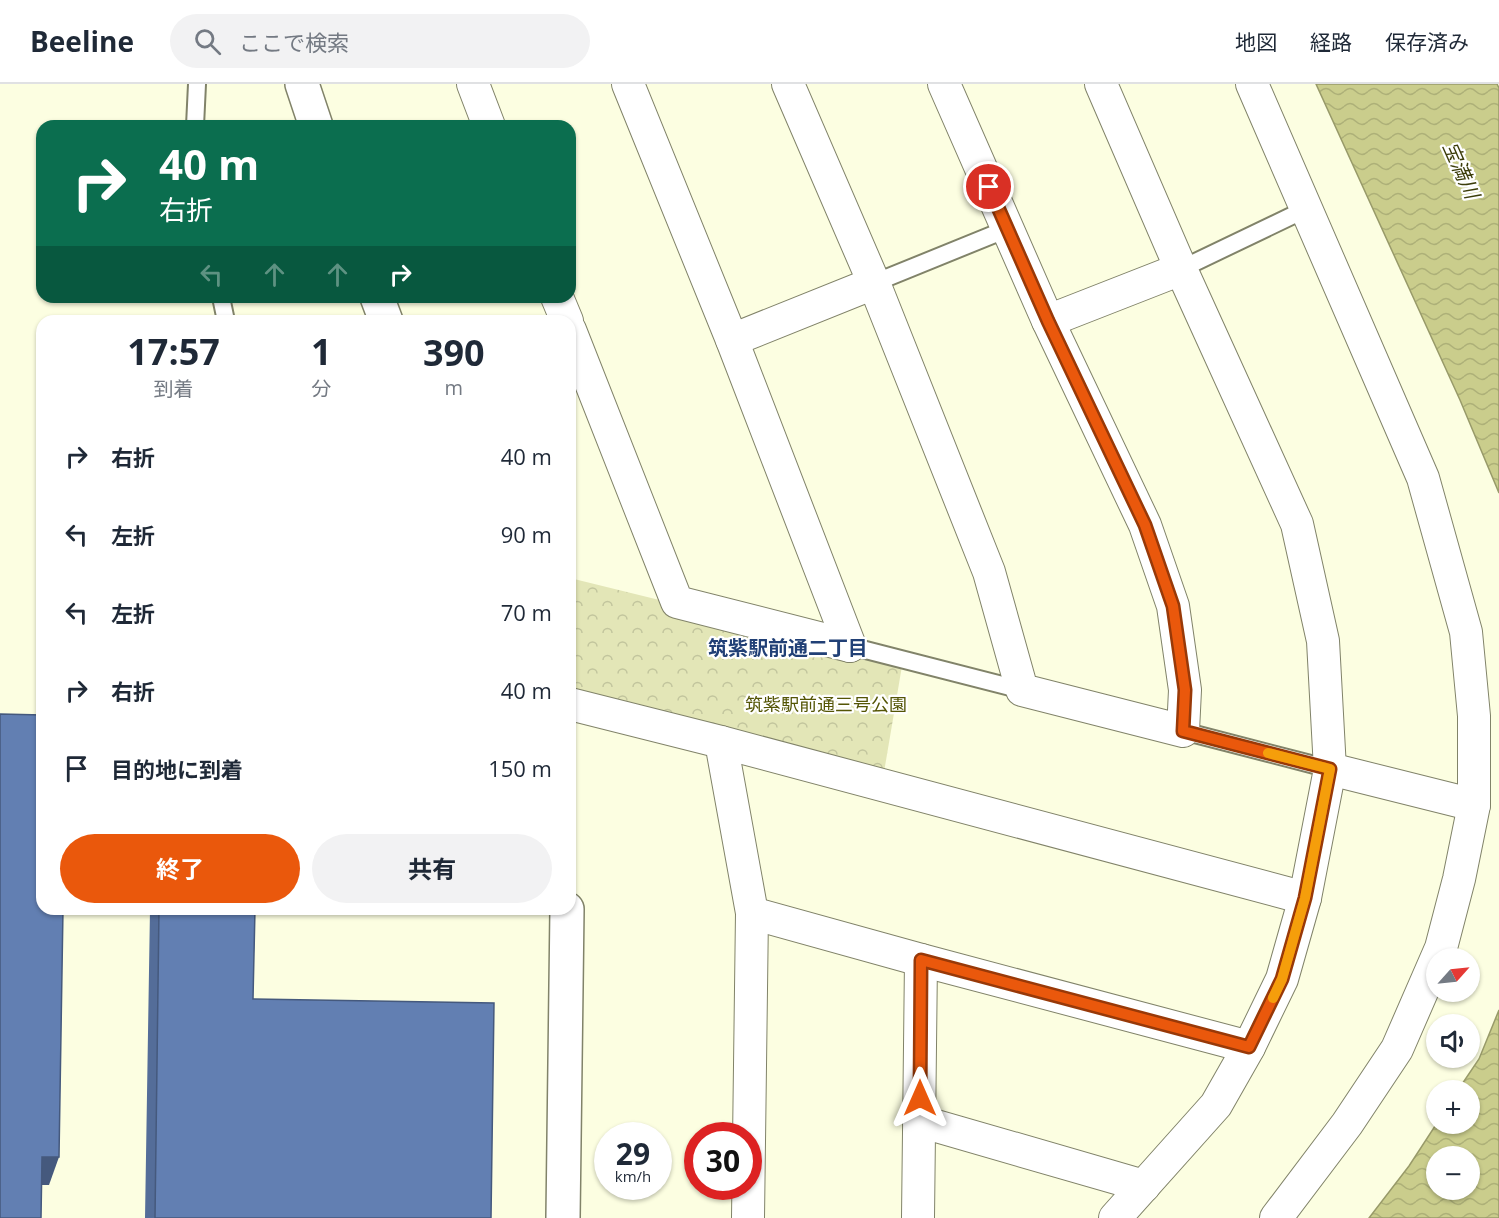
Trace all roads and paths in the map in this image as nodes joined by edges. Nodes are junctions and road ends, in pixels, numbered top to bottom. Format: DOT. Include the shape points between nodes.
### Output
graph roads {
  1 [pos="197,84"];
  2 [pos="302,84"];
  3 [pos="473,84"];
  4 [pos="628,84"];
  5 [pos="788,84"];
  6 [pos="944,84"];
  7 [pos="1101,84"];
  8 [pos="1252,84"];
  9 [pos="195,120"];
  10 [pos="314,120"];
  11 [pos="487,120"];
  12 [pos="1306,209"];
  13 [pos="1007,229"];
  14 [pos="1181,269"];
  15 [pos="874,283"];
  16 [pos="1048,321"];
  17 [pos="732,340"];
  18 [pos="576,345"];
  19 [pos="850,646"];
  20 [pos="1022,690"];
  21 [pos="576,706"];
  22 [pos="1183,731"];
  23 [pos="721,742"];
  24 [pos="1330,769"];
  25 [pos="1474,805"];
  26 [pos="1305,898"];
  27 [pos="752,913"];
  28 [pos="567,915"];
  29 [pos="921,960"];
  30 [pos="1249,1047"];
  31 [pos="920,1121"];
  32 [pos="1144,1186"];
  33 [pos="563,1218"];
  34 [pos="748,1218"];
  35 [pos="918,1218"];
  36 [pos="1115,1218"];
  37 [pos="1276,1218"];
  1 -- 9 [label="lane"];
  2 -- 10 [label="street"];
  3 -- 11 [label="street"];
  4 -- 17 [label="street"];
  5 -- 15 [label="street"];
  6 -- 13 [label="street"];
  7 -- 14 [label="street"];
  8 -- 12 [label="street"];
  12 -- 14 [label="lane"];
  12 -- 25 [label="street" via="1423,478 1466,632 1474,716"];
  13 -- 15 [label="lane"];
  13 -- 16 [label="street"];
  14 -- 16 [label="street"];
  14 -- 24 [label="street" via="1297,524 1323,640"];
  15 -- 17 [label="street"];
  15 -- 20 [label="street" via="989,572"];
  16 -- 22 [label="street" via="1145,525 1173,606 1185,690"];
  17 -- 19 [label="street"];
  18 -- 19 [label="street" via="677,602"];
  19 -- 20 [label="lane"];
  20 -- 22 [label="street"];
  21 -- 23 [label="street"];
  22 -- 24 [label="lane"];
  23 -- 26 [label="street"];
  23 -- 27 [label="street"];
  24 -- 25 [label="street"];
  24 -- 26 [label="street"];
  25 -- 37 [label="street" via="1441,948 1397,1049 1347,1124"];
  26 -- 30 [label="street" via="1282,979"];
  27 -- 29 [label="street"];
  27 -- 34 [label="street"];
  28 -- 33 [label="street"];
  29 -- 30 [label="street"];
  29 -- 31 [label="street"];
  30 -- 32 [label="street" via="1216,1105"];
  31 -- 32 [label="street"];
  31 -- 35 [label="street"];
  32 -- 36 [label="street"];
}
